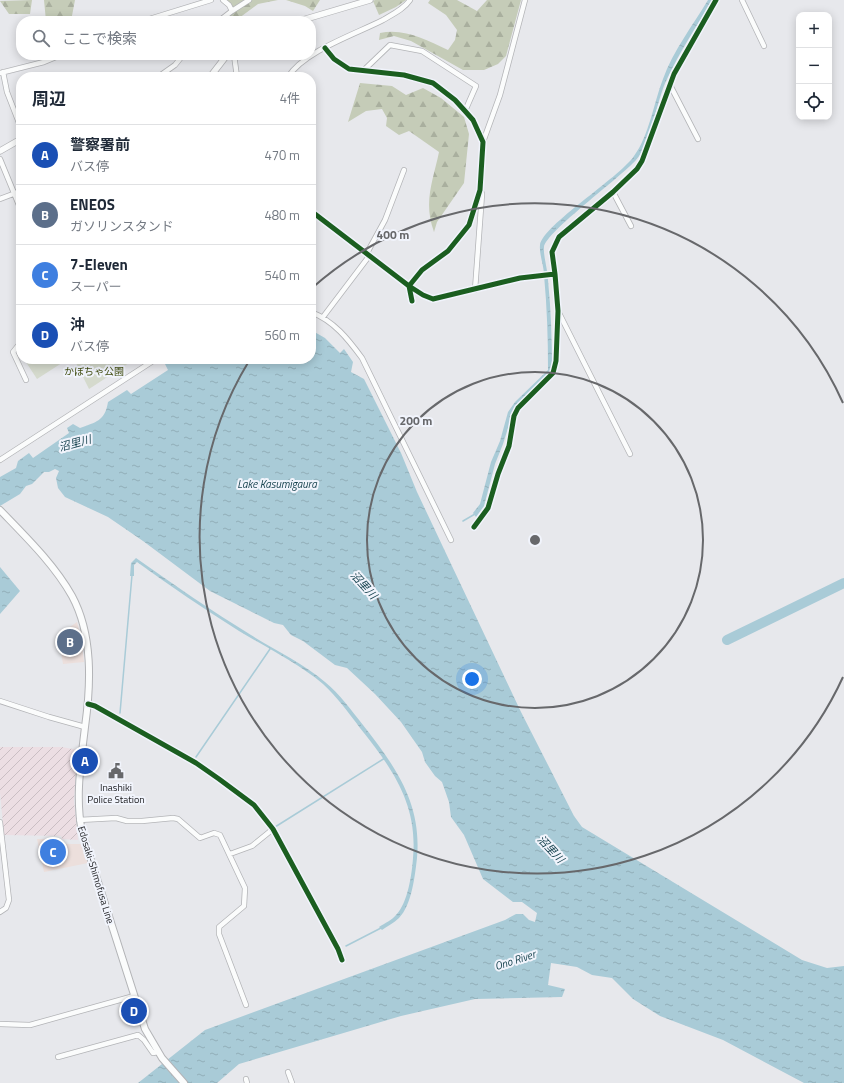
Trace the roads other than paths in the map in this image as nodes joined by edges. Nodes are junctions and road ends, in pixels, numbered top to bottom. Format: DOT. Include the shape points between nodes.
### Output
graph roads {
  1 [pos="211,0"];
  2 [pos="223,0"];
  3 [pos="249,0"];
  4 [pos="370,0"];
  5 [pos="410,0"];
  6 [pos="525,0"];
  7 [pos="716,0"];
  8 [pos="742,0"];
  9 [pos="232,11"];
  10 [pos="159,16"];
  11 [pos="226,16"];
  12 [pos="316,16"];
  13 [pos="764,46"];
  14 [pos="325,48"];
  15 [pos="316,53"];
  16 [pos="49,60"];
  17 [pos="179,60"];
  18 [pos="223,60"];
  19 [pos="235,60"];
  20 [pos="303,60"];
  21 [pos="366,69"];
  22 [pos="165,72"];
  23 [pos="214,72"];
  24 [pos="236,72"];
  25 [pos="292,72"];
  26 [pos="1,73"];
  27 [pos="670,85"];
  28 [pos="465,111"];
  29 [pos="16,115"];
  30 [pos="698,139"];
  31 [pos="483,142"];
  32 [pos="16,143"];
  33 [pos="0,151"];
  34 [pos="0,159"];
  35 [pos="404,170"];
  36 [pos="480,186"];
  37 [pos="613,192"];
  38 [pos="14,193"];
  39 [pos="16,198"];
  40 [pos="0,199"];
  41 [pos="316,214"];
  42 [pos="631,226"];
  43 [pos="369,254"];
  44 [pos="555,274"];
  45 [pos="409,286"];
  46 [pos="475,290"];
  47 [pos="412,301"];
  48 [pos="558,310"];
  49 [pos="316,314"];
  50 [pos="323,317"];
  51 [pos="16,348"];
  52 [pos="16,358"];
  53 [pos="19,364"];
  54 [pos="148,364"];
  55 [pos="26,380"];
  56 [pos="630,454"];
  57 [pos="0,460"];
  58 [pos="0,510"];
  59 [pos="474,527"];
  60 [pos="451,540"];
  61 [pos="0,701"];
  62 [pos="88,704"];
  63 [pos="85,726"];
  64 [pos="79,820"];
  65 [pos="0,822"];
  66 [pos="273,829"];
  67 [pos="230,854"];
  68 [pos="0,912"];
  69 [pos="342,960"];
  70 [pos="134,996"];
  71 [pos="246,1006"];
  72 [pos="0,1024"];
  73 [pos="160,1055"];
  74 [pos="58,1057"];
  75 [pos="288,1072"];
  76 [pos="184,1083"];
  77 [pos="292,1083"];
  1 -- 10 [label="street"];
  2 -- 9 [label="street"];
  3 -- 9 [label="street"];
  4 -- 12 [label="street"];
  5 -- 14 [label="street" via="406,6 391,15"];
  6 -- 31 [label="street" via="500,95"];
  7 -- 27 [label="street"];
  8 -- 13 [label="street"];
  9 -- 11 [label="street"];
  14 -- 15 [label="street"];
  14 -- 21 [label="street" via="334,59 349,69"];
  16 -- 26 [label="street"];
  17 -- 22 [label="street"];
  18 -- 23 [label="street"];
  19 -- 24 [label="street"];
  20 -- 25 [label="street"];
  21 -- 28 [label="street" via="404,74 433,83"];
  21 -- 28 [label="street" via="390,45 422,51 476,86"];
  26 -- 29 [label="street"];
  27 -- 30 [label="street"];
  27 -- 37 [label="street" via="642,160"];
  28 -- 31 [label="street" via="473,120"];
  31 -- 36 [label="street"];
  32 -- 33 [label="street"];
  34 -- 38 [label="street"];
  35 -- 43 [label="street"];
  36 -- 45 [label="street" via="469,224 448,251 422,270"];
  36 -- 46 [label="street" via="482,194"];
  37 -- 42 [label="street"];
  37 -- 44 [label="street" via="559,237 552,252"];
  38 -- 39 [label="street"];
  38 -- 40 [label="street"];
  41 -- 43 [label="street"];
  43 -- 45 [label="street"];
  43 -- 50 [label="street"];
  44 -- 46 [label="street" via="520,278"];
  44 -- 48 [label="street"];
  45 -- 46 [label="street" via="434,299"];
  45 -- 47 [label="street"];
  48 -- 56 [label="street"];
  48 -- 59 [label="street" via="556,361 553,373 518,408 514,416 509,446 488,508"];
  49 -- 50 [label="street"];
  50 -- 60 [label="street" via="346,336 362,358"];
  51 -- 52 [label="street" via="13,352"];
  53 -- 55 [label="street"];
  54 -- 57 [label="street"];
  58 -- 62 [label="main road, Edosaki-Shimofusa Line" via="47,562 73,598 81,619 86,645"];
  61 -- 63 [label="street"];
  62 -- 63 [label="main road, Edosaki-Shimofusa Line"];
  62 -- 66 [label="street" via="202,767 254,804"];
  63 -- 64 [label="main road, Edosaki-Shimofusa Line" via="79,780"];
  64 -- 67 [label="street" via="178,819 200,838 214,833 220,835"];
  64 -- 70 [label="main road, Edosaki-Shimofusa Line"];
  65 -- 68 [label="street" via="8,900 6,908"];
  66 -- 67 [label="street" via="252,846"];
  66 -- 69 [label="street"];
  67 -- 71 [label="street" via="245,888 244,906 219,927 219,934"];
  70 -- 72 [label="street" via="30,1025"];
  70 -- 73 [label="main road, Edosaki-Shimofusa Line" via="145,1028"];
  73 -- 74 [label="street" via="152,1053 138,1035"];
  73 -- 76 [label="main road, Edosaki-Shimofusa Line"];
  75 -- 77 [label="street"];
}
